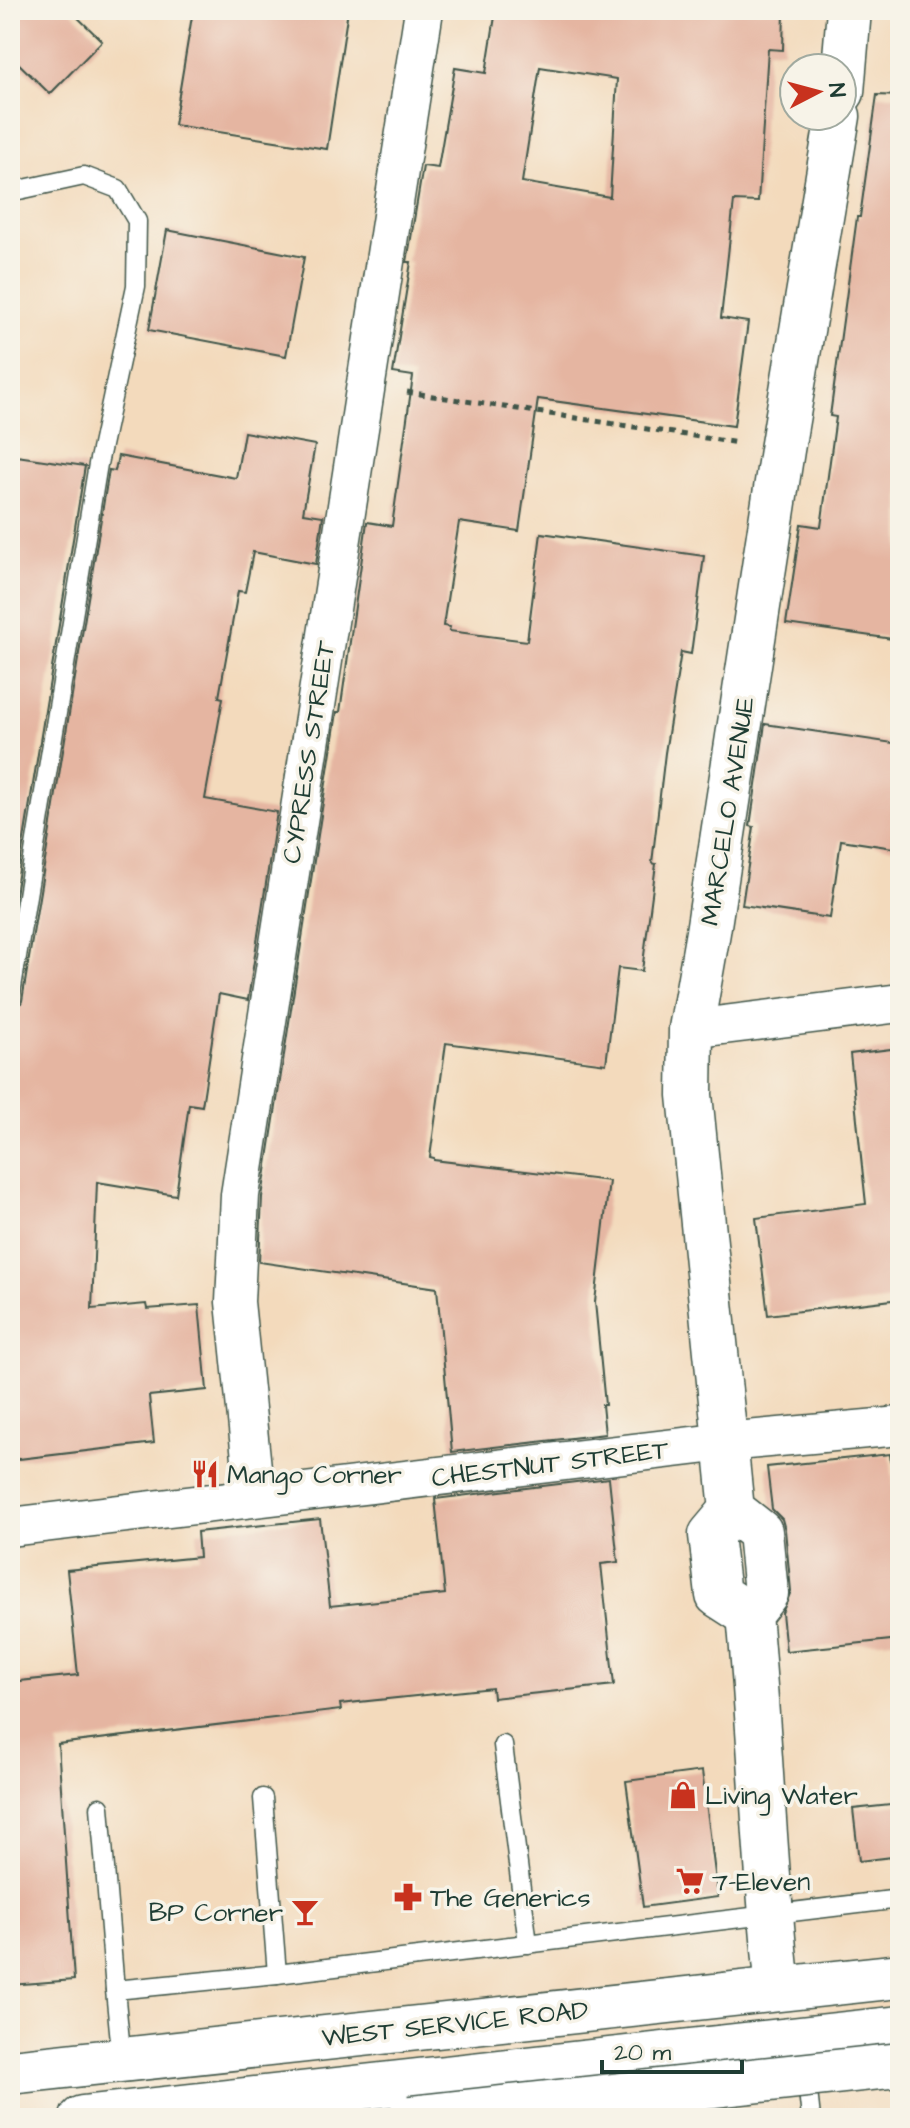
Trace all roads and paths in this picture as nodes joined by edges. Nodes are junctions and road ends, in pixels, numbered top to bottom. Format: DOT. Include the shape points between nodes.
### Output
graph roads {
  1 [pos="424,10"];
  2 [pos="849,10"];
  3 [pos="845,52"];
  4 [pos="835,132"];
  5 [pos="10,192"];
  6 [pos="365,385"];
  7 [pos="782,450"];
  8 [pos="10,999"];
  9 [pos="900,1003"];
  10 [pos="691,1029"];
  11 [pos="900,1426"];
  12 [pos="725,1442"];
  13 [pos="255,1497"];
  14 [pos="10,1527"];
  15 [pos="503,1745"];
  16 [pos="263,1798"];
  17 [pos="100,1807"];
  18 [pos="900,1899"];
  19 [pos="771,1915"];
  20 [pos="528,1944"];
  21 [pos="277,1974"];
  22 [pos="900,1976"];
  23 [pos="778,1988"];
  24 [pos="115,1990"];
  25 [pos="900,2028"];
  26 [pos="803,2038"];
  27 [pos="122,2061"];
  28 [pos="900,2065"];
  29 [pos="10,2072"];
  30 [pos="82,2118"];
  31 [pos="410,2118"];
  32 [pos="811,2118"];
  1 -- 6 [label="street, CYPRESS STREET"];
  2 -- 3 [label="main road"];
  4 -- 7 [label="main road, MARCELO AVENUE"];
  5 -- 8 [label="lane" via="84,176 118,189 137,221 136,286 98,464"];
  6 -- 7 [label="path"];
  6 -- 13 [label="street, CYPRESS STREET" via="240,1195 235,1302"];
  7 -- 10 [label="main road, MARCELO AVENUE"];
  9 -- 10 [label="street"];
  10 -- 12 [label="main road, MARCELO AVENUE" via="690,1095"];
  11 -- 12 [label="street, CHESTNUT STREET"];
  12 -- 13 [label="street, CHESTNUT STREET"];
  12 -- 19 [label="main road, MARCELO AVENUE" via="732,1510 760,1532 766,1593 749,1615"];
  13 -- 14 [label="street, CHESTNUT STREET"];
  15 -- 20 [label="lane"];
  16 -- 21 [label="lane"];
  17 -- 24 [label="lane"];
  18 -- 19 [label="lane"];
  19 -- 20 [label="lane"];
  19 -- 23 [label="main road, MARCELO AVENUE"];
  20 -- 21 [label="lane"];
  21 -- 24 [label="lane"];
  22 -- 23 [label="main road, WEST SERVICE ROAD"];
  23 -- 27 [label="main road, WEST SERVICE ROAD"];
  24 -- 27 [label="lane"];
  25 -- 26 [label="main road"];
  26 -- 30 [label="main road"];
  26 -- 32 [label="lane"];
  27 -- 29 [label="main road, WEST SERVICE ROAD"];
  28 -- 31 [label="main road, bridge"];
}
